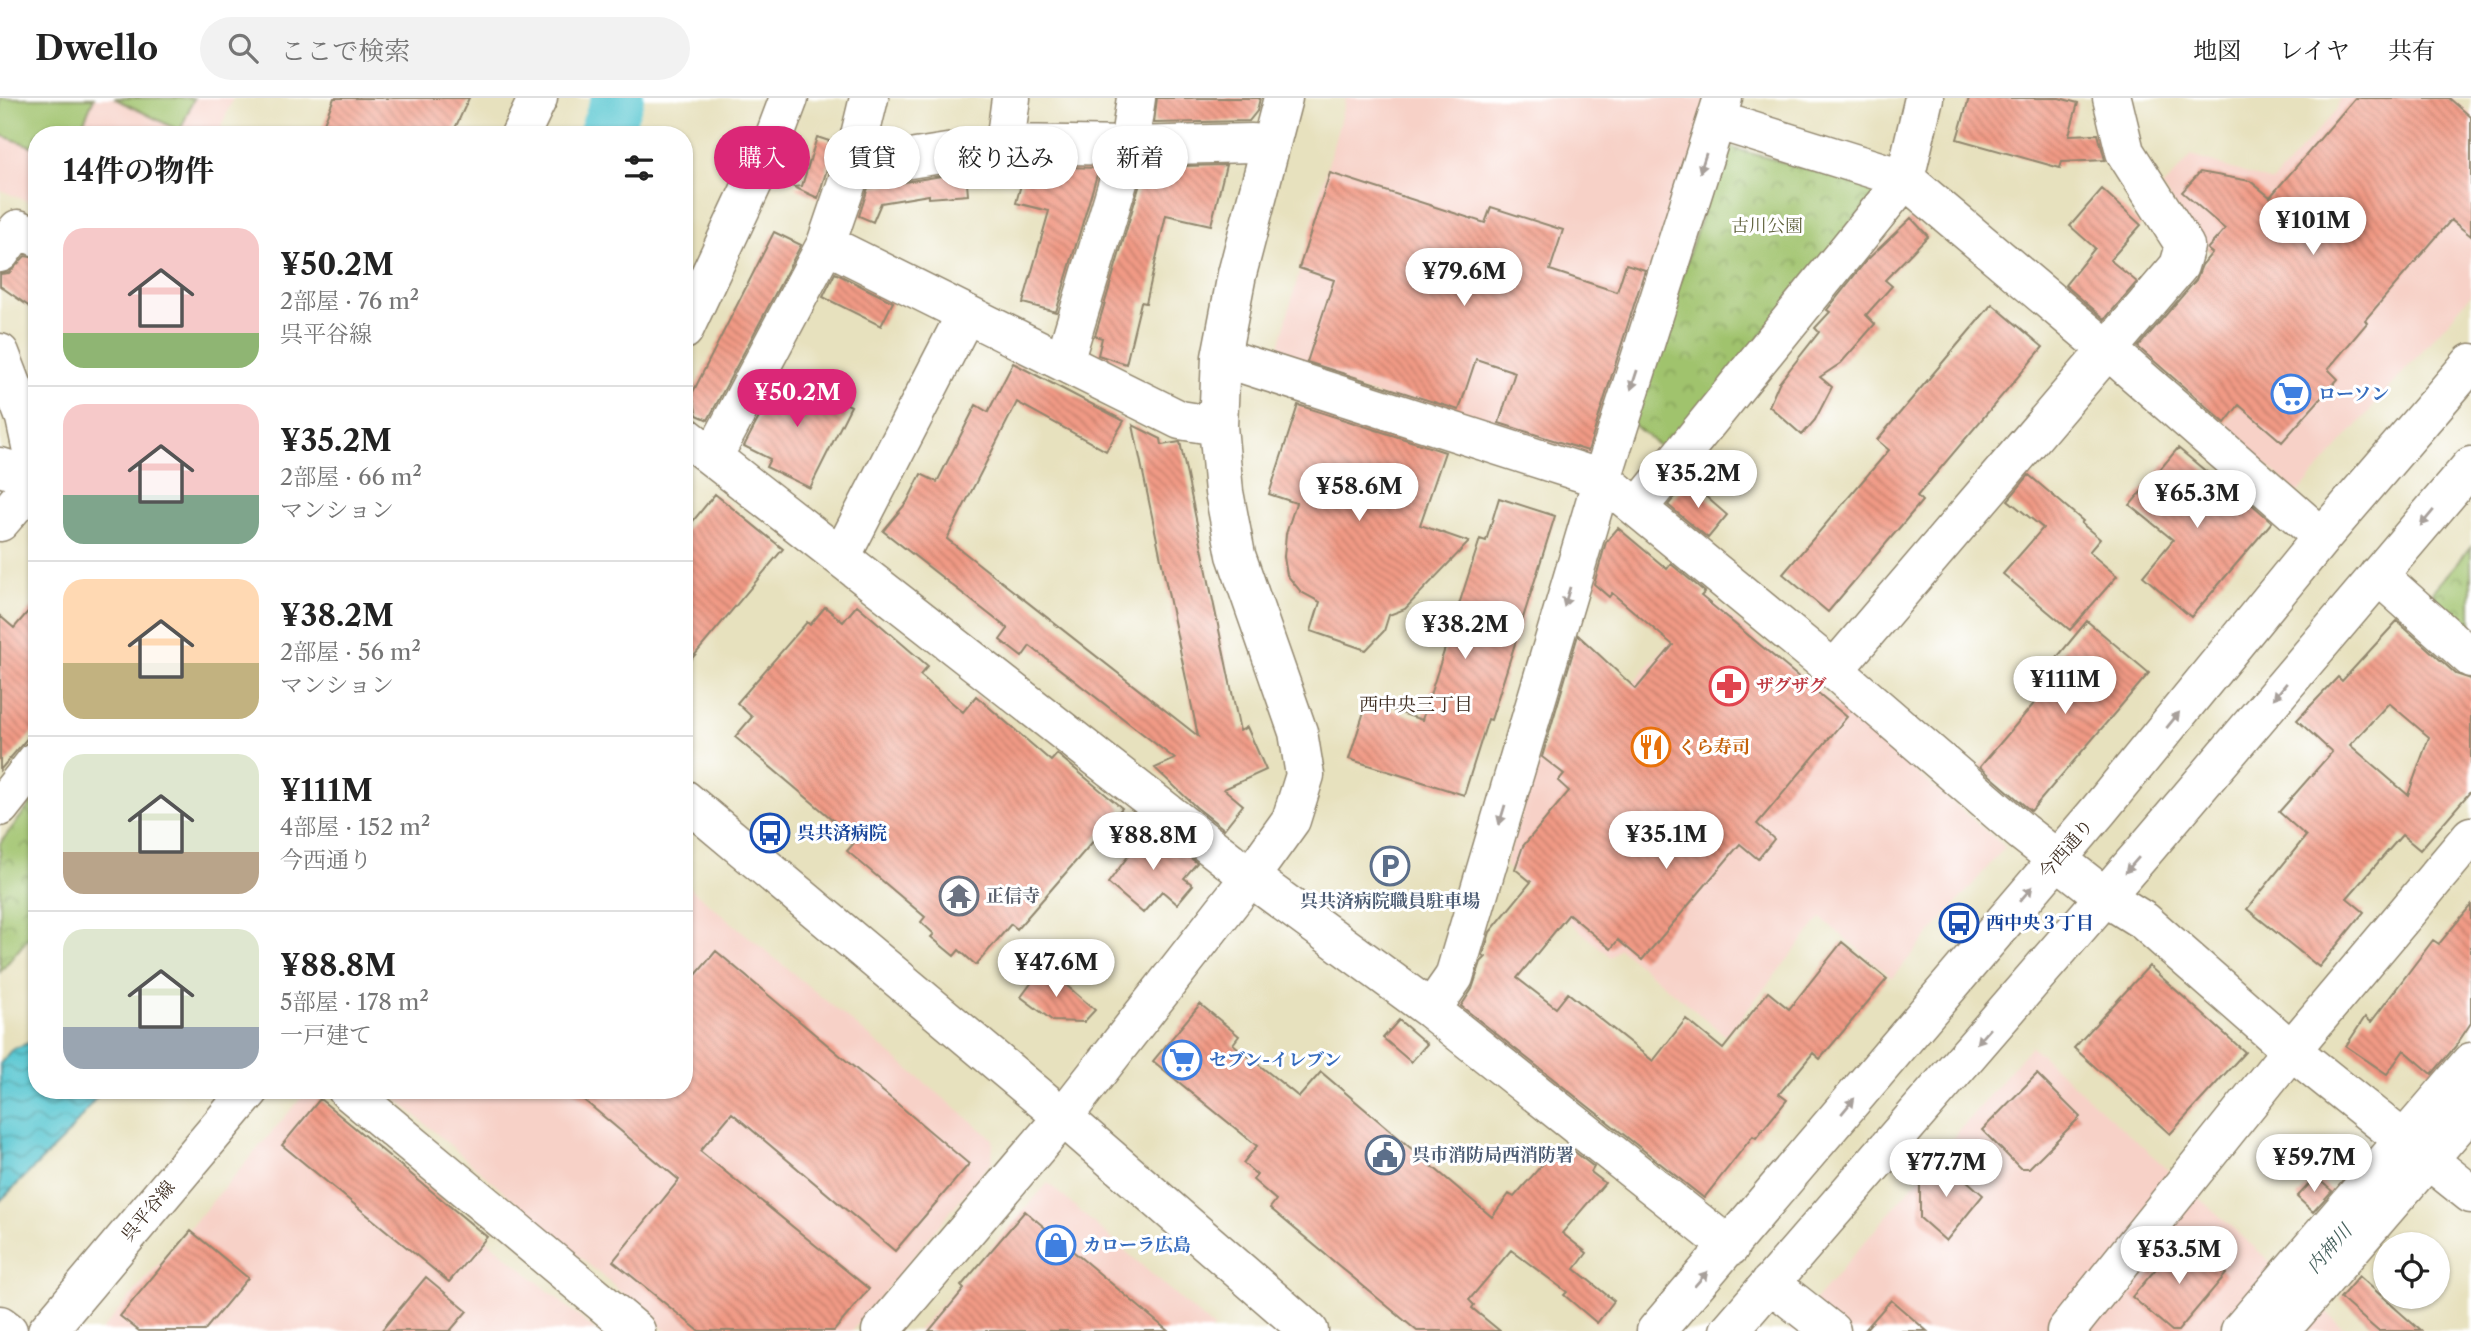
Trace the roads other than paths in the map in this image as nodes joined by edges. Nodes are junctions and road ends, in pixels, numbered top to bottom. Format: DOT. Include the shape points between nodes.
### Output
graph roads {
  1 [pos="538,98"];
  2 [pos="789,98"];
  3 [pos="869,98"];
  4 [pos="1011,98"];
  5 [pos="1136,98"];
  6 [pos="1283,98"];
  7 [pos="1924,98"];
  8 [pos="2112,98"];
  9 [pos="1720,109"];
  10 [pos="524,126"];
  11 [pos="862,126"];
  12 [pos="1007,126"];
  13 [pos="1132,126"];
  14 [pos="1188,145"];
  15 [pos="1270,146"];
  16 [pos="1905,179"];
  17 [pos="845,189"];
  18 [pos="1116,189"];
  19 [pos="28,233"];
  20 [pos="825,244"];
  21 [pos="0,253"];
  22 [pos="693,311"];
  23 [pos="966,314"];
  24 [pos="2107,349"];
  25 [pos="0,353"];
  26 [pos="1221,357"];
  27 [pos="1064,362"];
  28 [pos="2471,363"];
  29 [pos="1218,426"];
  30 [pos="28,433"];
  31 [pos="698,446"];
  32 [pos="2471,466"];
  33 [pos="0,467"];
  34 [pos="28,475"];
  35 [pos="1602,479"];
  36 [pos="28,488"];
  37 [pos="1638,508"];
  38 [pos="0,522"];
  39 [pos="2322,537"];
  40 [pos="841,557"];
  41 [pos="2378,575"];
  42 [pos="2471,658"];
  43 [pos="1834,670"];
  44 [pos="693,807"];
  45 [pos="2471,836"];
  46 [pos="2057,859"];
  47 [pos="1250,877"];
  48 [pos="2104,897"];
  49 [pos="1431,1010"];
  50 [pos="2291,1050"];
  51 [pos="2471,1062"];
  52 [pos="242,1099"];
  53 [pos="358,1099"];
  54 [pos="2471,1110"];
  55 [pos="1063,1117"];
  56 [pos="2416,1150"];
  57 [pos="2471,1195"];
  58 [pos="1730,1247"];
  59 [pos="1770,1283"];
  60 [pos="0,1325"];
  61 [pos="8,1331"];
  62 [pos="47,1331"];
  63 [pos="636,1331"];
  64 [pos="881,1331"];
  65 [pos="1309,1331"];
  66 [pos="1656,1331"];
  67 [pos="1729,1331"];
  68 [pos="1832,1331"];
  69 [pos="2066,1331"];
  70 [pos="2240,1331"];
  71 [pos="2280,1331"];
  1 -- 10 [label="street"];
  2 -- 22 [label="street"];
  3 -- 11 [label="street"];
  4 -- 12 [label="street"];
  5 -- 13 [label="street"];
  6 -- 15 [label="street"];
  7 -- 16 [label="street"];
  8 -- 24 [label="street" via="2125,152 2185,246 2179,265"];
  9 -- 16 [label="street"];
  9 -- 35 [label="street, one-way"];
  14 -- 15 [label="street"];
  15 -- 26 [label="street"];
  16 -- 24 [label="street"];
  16 -- 37 [label="street"];
  17 -- 20 [label="street"];
  18 -- 27 [label="street"];
  19 -- 21 [label="street" via="18,229"];
  20 -- 23 [label="street"];
  20 -- 31 [label="street"];
  23 -- 27 [label="street"];
  23 -- 40 [label="street"];
  24 -- 39 [label="street"];
  24 -- 43 [label="street"];
  25 -- 30 [label="street"];
  26 -- 29 [label="street"];
  26 -- 35 [label="street"];
  27 -- 29 [label="street" via="1180,420"];
  28 -- 39 [label="street, 今西通り"];
  29 -- 47 [label="street" via="1236,555 1298,732 1305,775 1291,820"];
  31 -- 40 [label="street"];
  32 -- 41 [label="street, one-way"];
  33 -- 34 [label="street"];
  35 -- 37 [label="street"];
  35 -- 49 [label="street, one-way" via="1454,977"];
  36 -- 38 [label="street"];
  37 -- 43 [label="street"];
  46 -- 39 [label="street, 今西通り, one-way"];
  40 -- 47 [label="street"];
  41 -- 42 [label="street"];
  41 -- 48 [label="street, one-way"];
  43 -- 46 [label="street"];
  44 -- 55 [label="street"];
  45 -- 50 [label="street"];
  46 -- 48 [label="street"];
  58 -- 46 [label="street, 今西通り, one-way"];
  47 -- 49 [label="street"];
  47 -- 55 [label="street"];
  48 -- 50 [label="street" via="2144,921"];
  48 -- 59 [label="street, one-way"];
  49 -- 58 [label="street"];
  50 -- 56 [label="street"];
  50 -- 69 [label="street"];
  51 -- 56 [label="street"];
  52 -- 62 [label="street, 呉平谷線"];
  53 -- 63 [label="street"];
  54 -- 56 [label="street"];
  55 -- 64 [label="street"];
  55 -- 65 [label="street"];
  56 -- 57 [label="street"];
  56 -- 70 [label="street"];
  56 -- 71 [label="street"];
  66 -- 58 [label="street, 今西通り, one-way"];
  59 -- 67 [label="street"];
  59 -- 68 [label="street"];
  60 -- 61 [label="street"];
}
